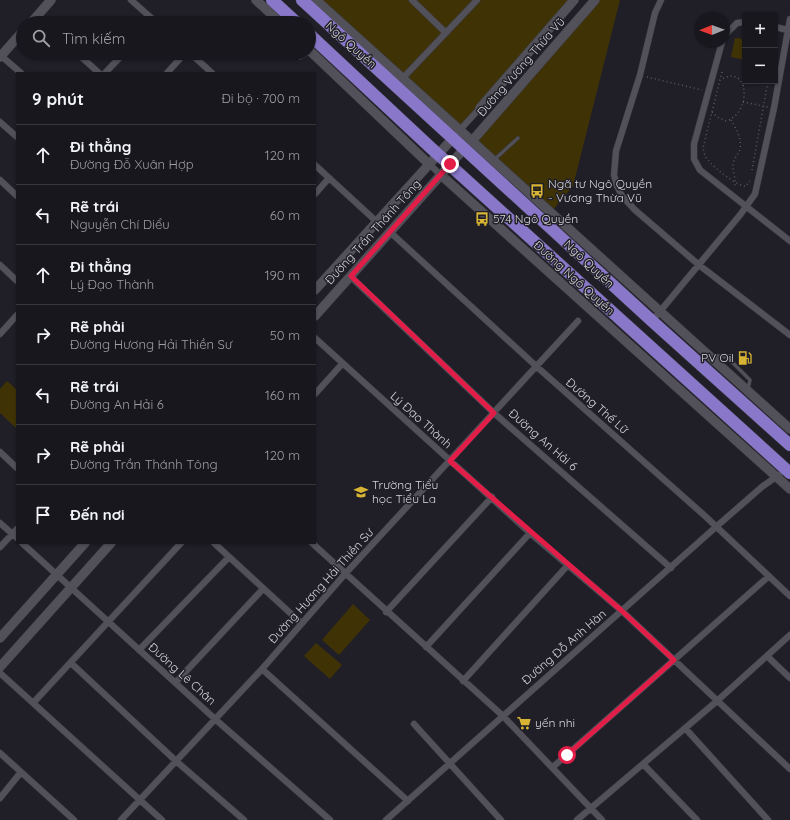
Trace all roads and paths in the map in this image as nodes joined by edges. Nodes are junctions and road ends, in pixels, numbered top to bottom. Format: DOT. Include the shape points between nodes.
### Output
graph roads {
  1 [pos="51,0"];
  2 [pos="131,0"];
  3 [pos="256,0"];
  4 [pos="272,0"];
  5 [pos="302,0"];
  6 [pos="316,0"];
  7 [pos="412,0"];
  8 [pos="477,0"];
  9 [pos="574,0"];
  10 [pos="596,0"];
  11 [pos="661,0"];
  12 [pos="37,16"];
  13 [pos="148,16"];
  14 [pos="273,16"];
  15 [pos="289,16"];
  16 [pos="790,19"];
  17 [pos="742,22"];
  18 [pos="778,28"];
  19 [pos="730,30"];
  20 [pos="788,30"];
  21 [pos="446,33"];
  22 [pos="16,39"];
  23 [pos="316,41"];
  24 [pos="721,48"];
  25 [pos="0,56"];
  26 [pos="316,58"];
  27 [pos="85,60"];
  28 [pos="117,60"];
  29 [pos="179,60"];
  30 [pos="198,60"];
  31 [pos="723,66"];
  32 [pos="20,72"];
  33 [pos="98,72"];
  34 [pos="106,72"];
  35 [pos="168,72"];
  36 [pos="211,72"];
  37 [pos="640,75"];
  38 [pos="402,79"];
  39 [pos="720,80"];
  40 [pos="768,84"];
  41 [pos="742,86"];
  42 [pos="710,92"];
  43 [pos="743,102"];
  44 [pos="764,106"];
  45 [pos="480,108"];
  46 [pos="774,108"];
  47 [pos="712,112"];
  48 [pos="731,120"];
  49 [pos="0,122"];
  50 [pos="456,134"];
  51 [pos="16,136"];
  52 [pos="518,138"];
  53 [pos="468,145"];
  54 [pos="438,154"];
  55 [pos="494,161"];
  56 [pos="429,164"];
  57 [pos="450,164"];
  58 [pos="316,166"];
  59 [pos="441,175"];
  60 [pos="329,178"];
  61 [pos="0,180"];
  62 [pos="736,183"];
  63 [pos="316,193"];
  64 [pos="16,195"];
  65 [pos="732,196"];
  66 [pos="746,207"];
  67 [pos="377,222"];
  68 [pos="390,232"];
  69 [pos="790,241"];
  70 [pos="0,265"];
  71 [pos="700,265"];
  72 [pos="351,276"];
  73 [pos="16,280"];
  74 [pos="316,289"];
  75 [pos="660,312"];
  76 [pos="316,315"];
  77 [pos="16,316"];
  78 [pos="578,321"];
  79 [pos="652,321"];
  80 [pos="0,334"];
  81 [pos="790,335"];
  82 [pos="316,339"];
  83 [pos="708,354"];
  84 [pos="342,364"];
  85 [pos="536,366"];
  86 [pos="739,369"];
  87 [pos="732,377"];
  88 [pos="724,387"];
  89 [pos="748,391"];
  90 [pos="316,393"];
  91 [pos="494,413"];
  92 [pos="790,429"];
  93 [pos="790,445"];
  94 [pos="0,452"];
  95 [pos="450,461"];
  96 [pos="16,467"];
  97 [pos="786,471"];
  98 [pos="790,489"];
  99 [pos="492,497"];
  100 [pos="0,523"];
  101 [pos="717,526"];
  102 [pos="530,533"];
  103 [pos="15,536"];
  104 [pos="23,544"];
  105 [pos="84,544"];
  106 [pos="110,544"];
  107 [pos="180,544"];
  108 [pos="215,544"];
  109 [pos="313,544"];
  110 [pos="0,547"];
  111 [pos="229,557"];
  112 [pos="568,565"];
  113 [pos="671,568"];
  114 [pos="345,574"];
  115 [pos="56,575"];
  116 [pos="769,576"];
  117 [pos="70,588"];
  118 [pos="263,589"];
  119 [pos="790,596"];
  120 [pos="622,611"];
  121 [pos="386,612"];
  122 [pos="109,622"];
  123 [pos="301,623"];
  124 [pos="790,635"];
  125 [pos="0,638"];
  126 [pos="426,648"];
  127 [pos="139,650"];
  128 [pos="767,656"];
  129 [pos="674,660"];
  130 [pos="71,663"];
  131 [pos="0,666"];
  132 [pos="262,669"];
  133 [pos="0,673"];
  134 [pos="790,678"];
  135 [pos="463,681"];
  136 [pos="176,682"];
  137 [pos="718,700"];
  138 [pos="34,702"];
  139 [pos="503,716"];
  140 [pos="215,719"];
  141 [pos="414,724"];
  142 [pos="685,728"];
  143 [pos="0,753"];
  144 [pos="176,761"];
  145 [pos="451,762"];
  146 [pos="643,764"];
  147 [pos="553,767"];
  148 [pos="790,769"];
  149 [pos="21,772"];
  150 [pos="0,798"];
  151 [pos="140,800"];
  152 [pos="408,801"];
  153 [pos="591,809"];
  154 [pos="74,820"];
  155 [pos="122,820"];
  156 [pos="162,820"];
  157 [pos="244,820"];
  158 [pos="330,820"];
  159 [pos="386,820"];
  160 [pos="501,820"];
  161 [pos="577,820"];
  162 [pos="602,820"];
  163 [pos="697,820"];
  164 [pos="768,820"];
  1 -- 12 [label="street"];
  2 -- 13 [label="street"];
  3 -- 14 [label="street"];
  4 -- 15 [label="highway"];
  5 -- 50 [label="highway, Ngô Quyền"];
  6 -- 38 [label="street"];
  7 -- 21 [label="street"];
  8 -- 21 [label="street"];
  9 -- 45 [label="street, Đường Vương Thừa Vũ"];
  10 -- 53 [label="street, Đường Vương Thừa Vũ"];
  11 -- 37 [label="street" via="655,14"];
  16 -- 20 [label="street"];
  17 -- 19 [label="street" via="737,23"];
  18 -- 20 [label="street"];
  20 -- 46 [label="street"];
  21 -- 38 [label="street"];
  22 -- 25 [label="street"];
  23 -- 54 [label="highway, Ngô Quyền"];
  24 -- 42 [label="street"];
  25 -- 32 [label="street"];
  26 -- 56 [label="street, Đường Ngô Quyền"];
  27 -- 33 [label="street"];
  28 -- 34 [label="street"];
  29 -- 35 [label="street"];
  30 -- 36 [label="street"];
  31 -- 39 [label="path"];
  37 -- 42 [label="path"];
  37 -- 71 [label="street" via="616,151 614,175 617,186 634,210"];
  38 -- 50 [label="street"];
  39 -- 41 [label="path" via="733,76 738,78"];
  39 -- 47 [label="path"];
  40 -- 44 [label="path"];
  41 -- 43 [label="path"];
  42 -- 65 [label="street" via="694,144 694,159 700,170"];
  43 -- 44 [label="path"];
  43 -- 48 [label="path" via="740,112"];
  44 -- 46 [label="path"];
  44 -- 62 [label="path" via="750,181 742,187"];
  45 -- 50 [label="street, Đường Vương Thừa Vũ"];
  46 -- 66 [label="street" via="756,190"];
  47 -- 48 [label="path" via="721,120"];
  47 -- 62 [label="path" via="703,148 705,156"];
  48 -- 62 [label="path" via="738,132 740,148 733,161"];
  49 -- 51 [label="street"];
  50 -- 53 [label="highway, Ngô Quyền"];
  50 -- 54 [label="street, Đường Trần Thánh Tông"];
  52 -- 55 [label="lane"];
  53 -- 55 [label="street"];
  53 -- 57 [label="street, Đường Vương Thừa Vũ"];
  53 -- 79 [label="highway, Ngô Quyền"];
  54 -- 56 [label="street, Đường Trần Thánh Tông"];
  54 -- 57 [label="highway, Ngô Quyền"];
  55 -- 75 [label="street"];
  56 -- 59 [label="street, Đường Ngô Quyền"];
  56 -- 67 [label="street, Đường Trần Thánh Tông"];
  57 -- 59 [label="street, Đường Trần Thánh Tông"];
  57 -- 97 [label="highway, Ngô Quyền"];
  58 -- 60 [label="street"];
  59 -- 68 [label="street, Đường Trần Thánh Tông"];
  59 -- 97 [label="street, Đường Ngô Quyền"];
  60 -- 63 [label="street"];
  60 -- 67 [label="street"];
  61 -- 64 [label="street"];
  62 -- 65 [label="path"];
  65 -- 66 [label="street"];
  66 -- 69 [label="street"];
  66 -- 71 [label="street"];
  67 -- 74 [label="street, Đường Trần Thánh Tông"];
  68 -- 72 [label="street, Đường Trần Thánh Tông"];
  68 -- 85 [label="street, Đường Thế Lữ"];
  70 -- 73 [label="street"];
  71 -- 75 [label="street"];
  71 -- 81 [label="street"];
  72 -- 76 [label="street, Đường Trần Thánh Tông"];
  72 -- 91 [label="street, Đường An Hải 6"];
  75 -- 79 [label="street"];
  75 -- 83 [label="street"];
  77 -- 80 [label="street"];
  78 -- 85 [label="street, Đường Hương Hải Thiền Sư"];
  79 -- 88 [label="highway, Ngô Quyền"];
  82 -- 84 [label="street, Lý Đạo Thành"];
  83 -- 86 [label="lane" via="727,357"];
  83 -- 87 [label="street"];
  84 -- 90 [label="street"];
  84 -- 95 [label="street, Lý Đạo Thành"];
  85 -- 91 [label="street, Đường Hương Hải Thiền Sư"];
  85 -- 101 [label="street, Đường Thế Lữ"];
  86 -- 87 [label="lane"];
  86 -- 89 [label="lane" via="750,380"];
  87 -- 88 [label="lane"];
  87 -- 89 [label="street"];
  88 -- 93 [label="highway, Ngô Quyền"];
  89 -- 92 [label="street"];
  91 -- 95 [label="street, Đường Hương Hải Thiền Sư"];
  91 -- 113 [label="street, Đường An Hải 6"];
  94 -- 96 [label="street"];
  95 -- 99 [label="street, Lý Đạo Thành"];
  95 -- 114 [label="street, Đường Hương Hải Thiền Sư"];
  97 -- 98 [label="street, Đường Ngô Quyền"];
  97 -- 101 [label="street, Đường Đỗ Anh Hàn" via="763,486"];
  99 -- 102 [label="street, Lý Đạo Thành"];
  99 -- 121 [label="street"];
  100 -- 103 [label="street"];
  101 -- 113 [label="street, Đường Đỗ Anh Hàn"];
  101 -- 116 [label="street, Đường Thế Lữ"];
  102 -- 112 [label="street, Lý Đạo Thành"];
  102 -- 126 [label="street"];
  103 -- 110 [label="street"];
  104 -- 115 [label="street, Đường Lê Chân"];
  105 -- 115 [label="street"];
  106 -- 117 [label="street"];
  107 -- 122 [label="street"];
  108 -- 111 [label="street"];
  109 -- 114 [label="street"];
  111 -- 118 [label="street"];
  111 -- 127 [label="street"];
  112 -- 120 [label="street, Lý Đạo Thành"];
  112 -- 135 [label="street"];
  113 -- 120 [label="street, Đường Đỗ Anh Hàn"];
  114 -- 121 [label="street"];
  114 -- 123 [label="street, Đường Hương Hải Thiền Sư"];
  115 -- 117 [label="street, Đường Lê Chân"];
  115 -- 125 [label="street"];
  116 -- 119 [label="street, Đường Thế Lữ"];
  116 -- 129 [label="street"];
  117 -- 122 [label="street, Đường Lê Chân"];
  117 -- 131 [label="street"];
  118 -- 123 [label="street"];
  118 -- 136 [label="street"];
  120 -- 129 [label="street, Lý Đạo Thành"];
  120 -- 139 [label="street, Đường Đỗ Anh Hàn"];
  121 -- 126 [label="street"];
  122 -- 127 [label="street, Đường Lê Chân"];
  122 -- 130 [label="street"];
  123 -- 132 [label="street, Đường Hương Hải Thiền Sư"];
  124 -- 128 [label="street"];
  126 -- 135 [label="street"];
  127 -- 136 [label="street, Đường Lê Chân"];
  128 -- 134 [label="street"];
  128 -- 137 [label="street"];
  129 -- 137 [label="street, Lý Đạo Thành"];
  129 -- 147 [label="street"];
  130 -- 138 [label="street"];
  130 -- 144 [label="street"];
  132 -- 140 [label="street, Đường Hương Hải Thiền Sư"];
  132 -- 152 [label="street"];
  133 -- 138 [label="street"];
  135 -- 139 [label="street"];
  136 -- 140 [label="street, Đường Lê Chân"];
  137 -- 142 [label="street"];
  137 -- 148 [label="street, Lý Đạo Thành"];
  138 -- 151 [label="street"];
  139 -- 145 [label="street, Đường Đỗ Anh Hàn"];
  139 -- 147 [label="street"];
  140 -- 144 [label="street, Đường Hương Hải Thiền Sư"];
  140 -- 158 [label="street, Đường Lê Chân"];
  141 -- 145 [label="street"];
  142 -- 146 [label="street"];
  142 -- 164 [label="street"];
  143 -- 149 [label="street"];
  144 -- 151 [label="street, Đường Hương Hải Thiền Sư"];
  144 -- 157 [label="street"];
  145 -- 152 [label="street, Đường Đỗ Anh Hàn"];
  145 -- 160 [label="street"];
  146 -- 153 [label="street"];
  146 -- 163 [label="street"];
  147 -- 153 [label="street"];
  149 -- 150 [label="street"];
  149 -- 154 [label="street"];
  151 -- 155 [label="street, Đường Hương Hải Thiền Sư"];
  151 -- 156 [label="street"];
  152 -- 159 [label="street, Đường Đỗ Anh Hàn"];
  153 -- 161 [label="street"];
  153 -- 162 [label="street"];
}
